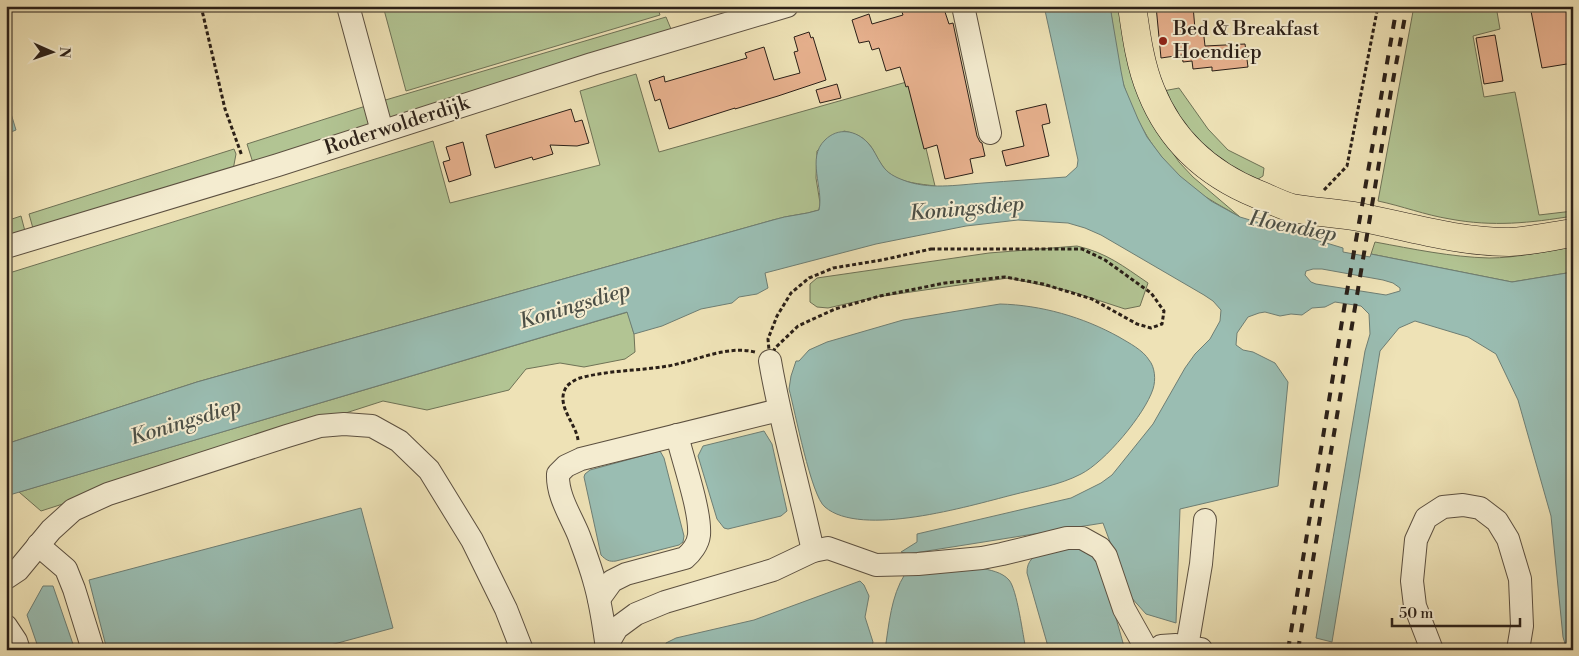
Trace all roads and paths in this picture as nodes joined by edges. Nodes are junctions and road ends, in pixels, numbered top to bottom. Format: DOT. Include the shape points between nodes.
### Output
graph roads {
  1 [pos="201,6"];
  2 [pos="348,6"];
  3 [pos="787,6"];
  4 [pos="963,6"];
  5 [pos="1132,6"];
  6 [pos="1378,6"];
  7 [pos="382,131"];
  8 [pos="990,134"];
  9 [pos="248,174"];
  10 [pos="1316,211"];
  11 [pos="1573,233"];
  12 [pos="6,247"];
  13 [pos="766,358"];
  14 [pos="779,410"];
  15 [pos="676,435"];
  16 [pos="577,461"];
  17 [pos="1205,520"];
  18 [pos="38,545"];
  19 [pos="813,551"];
  20 [pos="6,578"];
  21 [pos="599,599"];
  22 [pos="6,626"];
  23 [pos="607,648"];
  24 [pos="1194,648"];
  25 [pos="20,650"];
  26 [pos="93,650"];
  27 [pos="522,650"];
  28 [pos="1147,650"];
  29 [pos="1157,650"];
  30 [pos="1432,650"];
  31 [pos="1518,650"];
  1 -- 9 [label="path" via="225,109"];
  2 -- 7 [label="street"];
  3 -- 7 [label="street, Roderwolderdijk"];
  4 -- 8 [label="street"];
  5 -- 10 [label="main road" via="1151,91 1180,140 1218,176 1290,208"];
  6 -- 10 [label="path" via="1347,166 1317,198"];
  7 -- 9 [label="street, Roderwolderdijk"];
  9 -- 12 [label="street, Roderwolderdijk"];
  10 -- 11 [label="main road" via="1481,241 1511,242"];
  13 -- 13 [label="path" via="798,326 835,309 945,283 1005,277 1043,284 1092,299 1137,324 1151,328 1162,324 1164,311 1151,293 1105,260 1082,249 931,249 833,268 809,278 791,293 777,316 768,338"];
  13 -- 14 [label="street"];
  13 -- 16 [label="path" via="748,351 721,352 666,366 577,378 566,387 563,400 578,435 580,449"];
  14 -- 15 [label="street"];
  14 -- 19 [label="street"];
  15 -- 16 [label="street"];
  15 -- 21 [label="street" via="697,511 699,536 692,552 685,558 612,581"];
  16 -- 21 [label="street" via="558,474 558,485 579,536"];
  17 -- 24 [label="street"];
  18 -- 20 [label="street" via="18,570"];
  18 -- 26 [label="street" via="66,569"];
  18 -- 27 [label="street" via="73,510 108,494 320,426 372,426 399,441 429,470 472,540"];
  19 -- 23 [label="street" via="773,570 665,602 636,614 617,628"];
  19 -- 28 [label="street" via="828,548 876,565 910,565 982,558 1059,540 1082,538 1100,548 1106,556 1124,609"];
  21 -- 23 [label="street"];
  22 -- 25 [label="street"];
  24 -- 29 [label="street" via="1161,646"];
  30 -- 31 [label="street" via="1415,606 1412,580 1416,540 1426,518 1443,507 1463,505 1480,508 1497,521 1508,538 1520,579 1522,626"];
}
